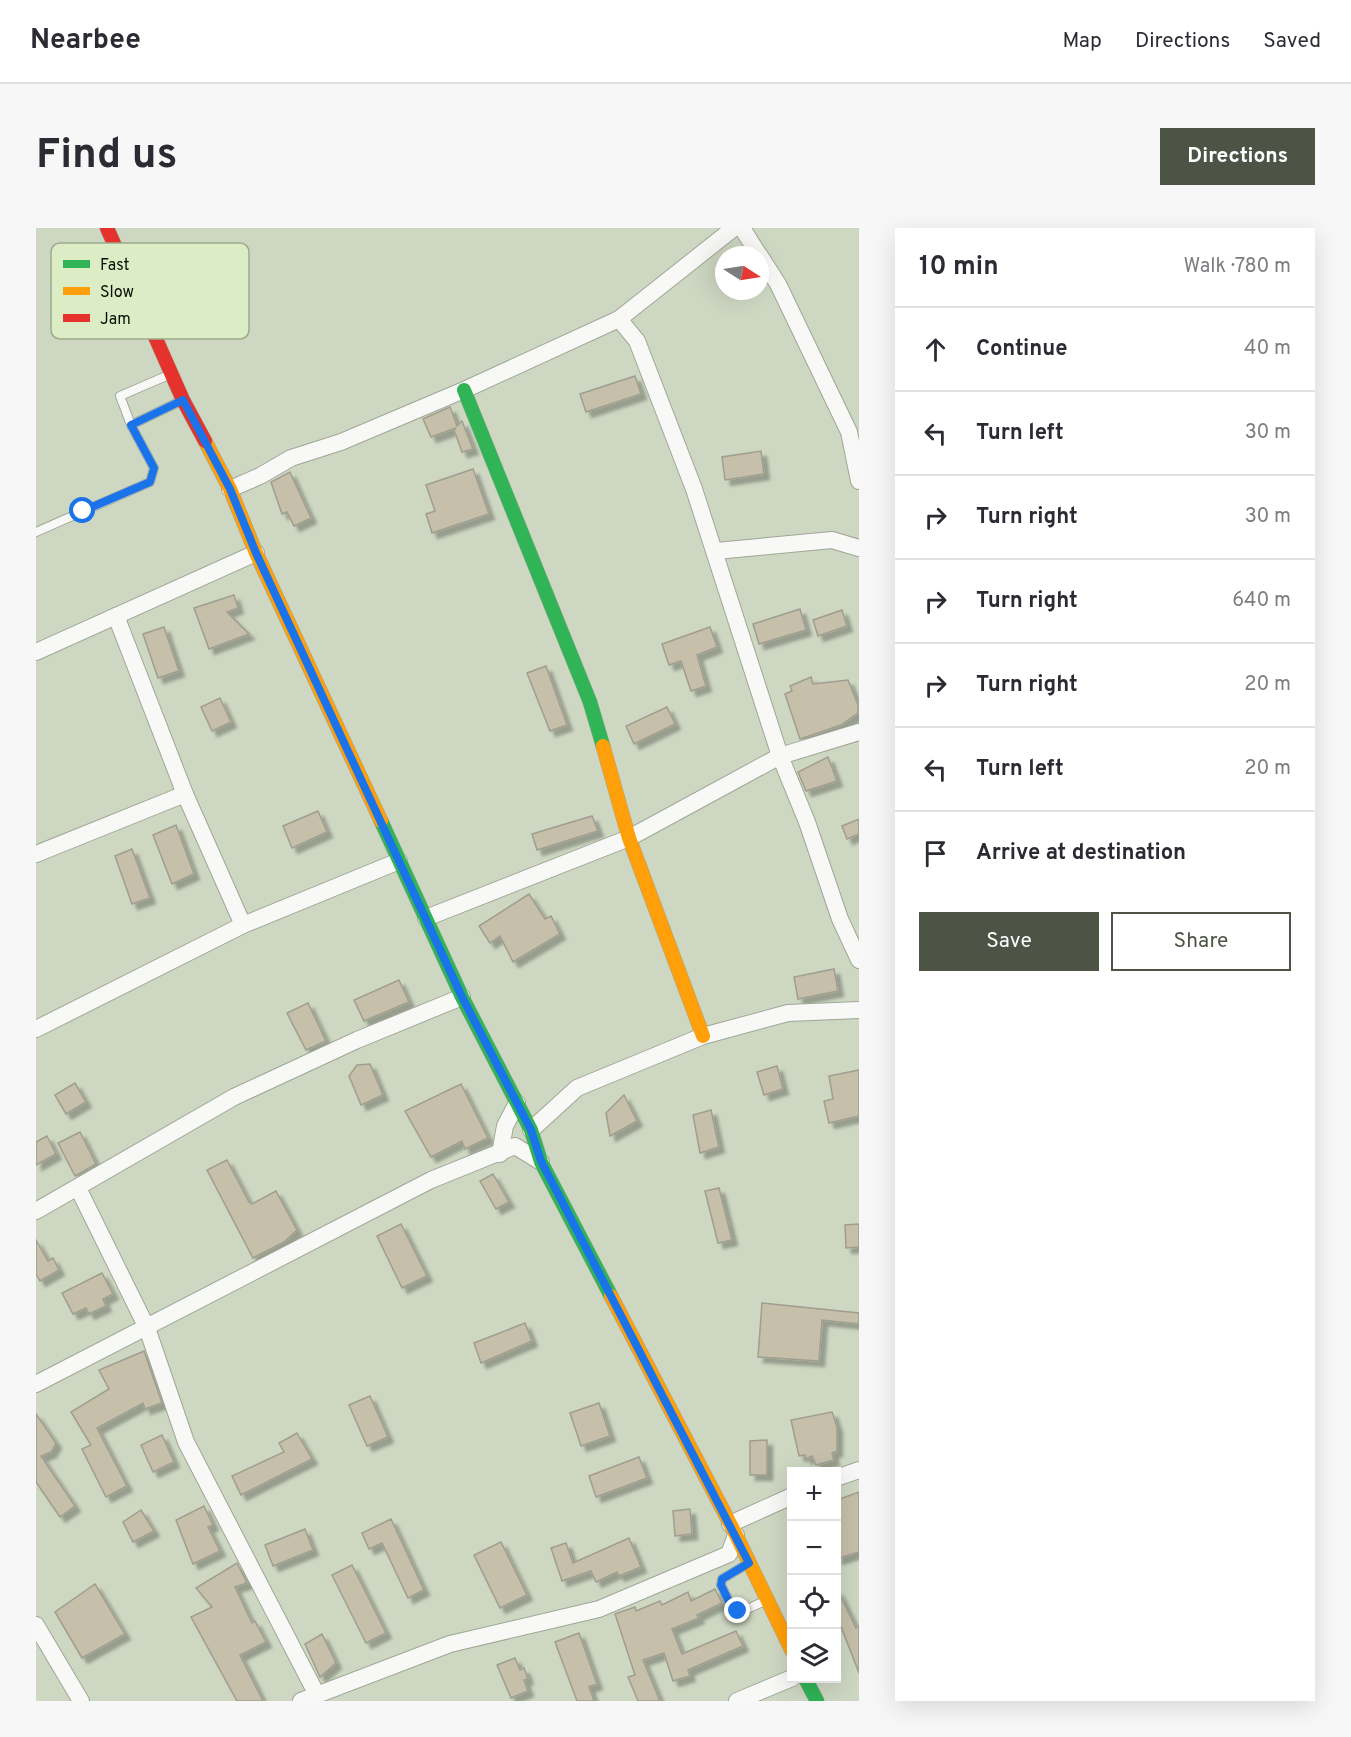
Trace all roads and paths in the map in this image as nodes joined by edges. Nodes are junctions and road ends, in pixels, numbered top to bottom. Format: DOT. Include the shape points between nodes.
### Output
graph roads {
  1 [pos="107,228"];
  2 [pos="734,228"];
  3 [pos="742,228"];
  4 [pos="114,243"];
  5 [pos="754,246"];
  6 [pos="769,270"];
  7 [pos="619,319"];
  8 [pos="156,339"];
  9 [pos="171,374"];
  10 [pos="464,390"];
  11 [pos="183,400"];
  12 [pos="131,425"];
  13 [pos="859,481"];
  14 [pos="230,489"];
  15 [pos="36,532"];
  16 [pos="859,548"];
  17 [pos="716,551"];
  18 [pos="256,553"];
  19 [pos="116,616"];
  20 [pos="36,652"];
  21 [pos="859,732"];
  22 [pos="780,756"];
  23 [pos="185,794"];
  24 [pos="629,838"];
  25 [pos="36,854"];
  26 [pos="399,861"];
  27 [pos="426,918"];
  28 [pos="243,926"];
  29 [pos="859,960"];
  30 [pos="462,997"];
  31 [pos="859,1010"];
  32 [pos="36,1029"];
  33 [pos="703,1036"];
  34 [pos="517,1103"];
  35 [pos="531,1130"];
  36 [pos="500,1154"];
  37 [pos="541,1161"];
  38 [pos="78,1188"];
  39 [pos="36,1211"];
  40 [pos="147,1328"];
  41 [pos="36,1384"];
  42 [pos="859,1470"];
  43 [pos="841,1477"];
  44 [pos="787,1499"];
  45 [pos="733,1530"];
  46 [pos="749,1563"];
  47 [pos="767,1600"];
  48 [pos="36,1625"];
  49 [pos="787,1642"];
  50 [pos="787,1680"];
  51 [pos="808,1683"];
  52 [pos="316,1693"];
  53 [pos="81,1701"];
  54 [pos="301,1701"];
  55 [pos="737,1701"];
  56 [pos="817,1701"];
  1 -- 4 [label="main road"];
  2 -- 7 [label="street"];
  3 -- 5 [label="street"];
  6 -- 13 [label="street" via="849,432"];
  7 -- 10 [label="street"];
  7 -- 17 [label="street" via="637,341"];
  8 -- 9 [label="main road"];
  9 -- 11 [label="main road"];
  9 -- 12 [label="lane" via="121,393 120,401"];
  10 -- 14 [label="street" via="341,442 291,458"];
  10 -- 24 [label="main road" via="590,702"];
  11 -- 12 [label="lane"];
  11 -- 14 [label="main road"];
  12 -- 15 [label="lane" via="154,468 150,482"];
  14 -- 18 [label="main road"];
  16 -- 17 [label="street" via="832,540"];
  17 -- 22 [label="street"];
  18 -- 19 [label="street"];
  18 -- 26 [label="main road"];
  19 -- 20 [label="street"];
  19 -- 23 [label="street"];
  21 -- 22 [label="street"];
  22 -- 24 [label="street"];
  22 -- 29 [label="street"];
  23 -- 25 [label="street"];
  23 -- 28 [label="street"];
  24 -- 27 [label="street"];
  24 -- 33 [label="main road"];
  26 -- 27 [label="main road"];
  26 -- 28 [label="street"];
  27 -- 30 [label="main road"];
  28 -- 32 [label="street"];
  30 -- 34 [label="main road"];
  30 -- 38 [label="street" via="234,1097"];
  31 -- 33 [label="street" via="788,1013"];
  33 -- 35 [label="street" via="577,1088"];
  34 -- 35 [label="main road"];
  34 -- 36 [label="street" via="505,1126"];
  35 -- 37 [label="main road"];
  36 -- 37 [label="street" via="515,1146"];
  36 -- 40 [label="street" via="431,1180"];
  37 -- 45 [label="main road"];
  38 -- 39 [label="street"];
  38 -- 40 [label="street"];
  40 -- 41 [label="street"];
  40 -- 52 [label="street" via="186,1442"];
  42 -- 43 [label="street"];
  44 -- 45 [label="street"];
  45 -- 46 [label="main road"];
  45 -- 52 [label="street" via="729,1554 599,1609 450,1644"];
  46 -- 47 [label="main road"];
  46 -- 47 [label="lane" via="725,1575 721,1585 733,1610"];
  47 -- 49 [label="main road"];
  48 -- 53 [label="street"];
  50 -- 55 [label="street"];
  51 -- 56 [label="main road"];
  52 -- 54 [label="street"];
}
